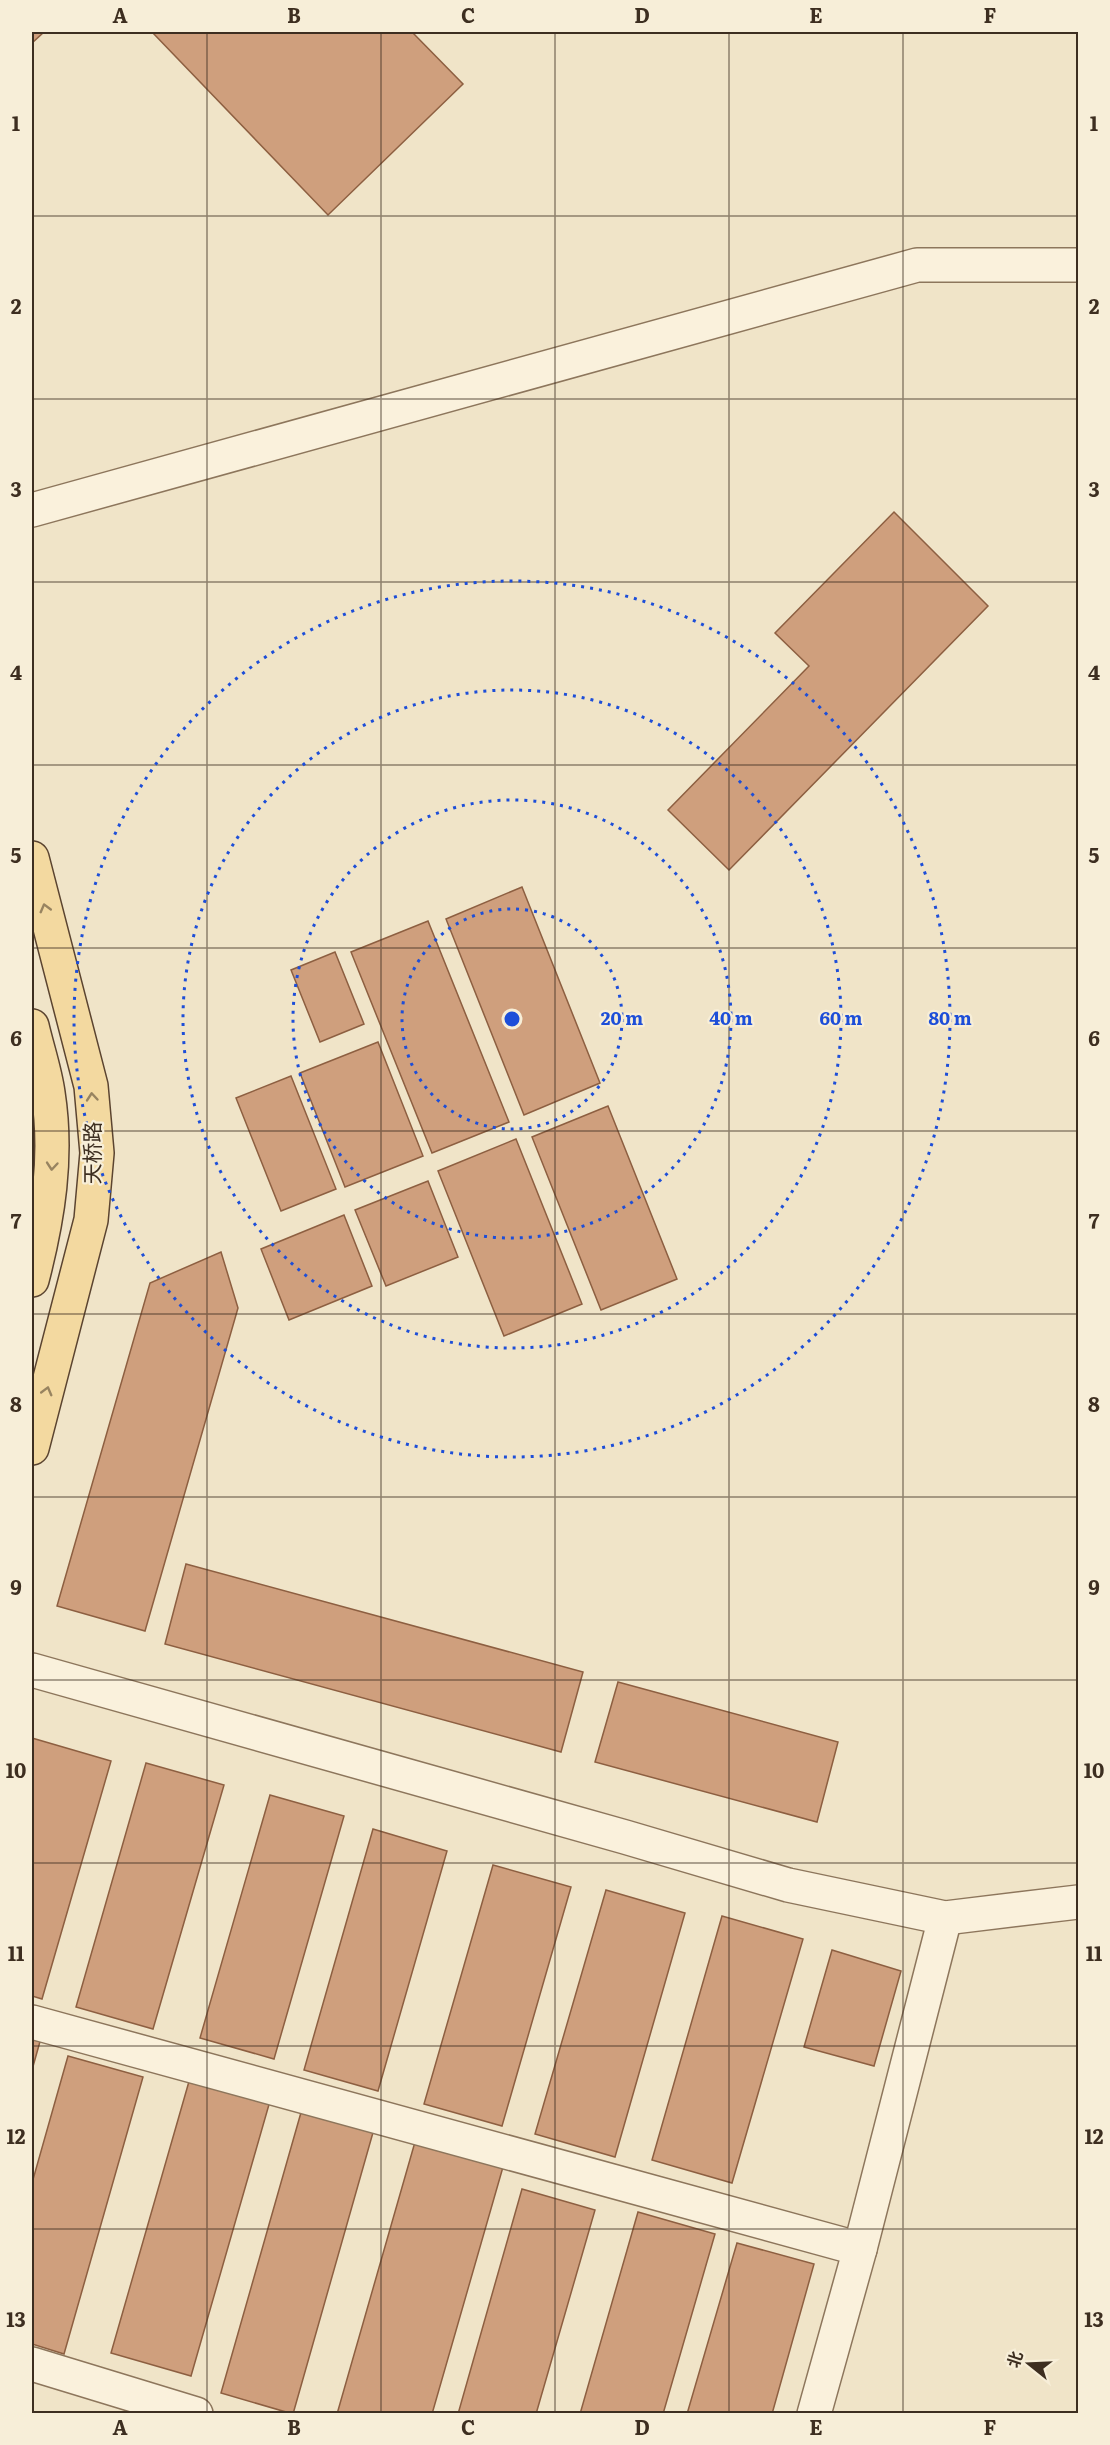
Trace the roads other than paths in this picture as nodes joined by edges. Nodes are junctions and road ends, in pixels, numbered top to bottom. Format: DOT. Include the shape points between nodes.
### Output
graph roads {
  1 [pos="1078,265"];
  2 [pos="32,510"];
  3 [pos="32,858"];
  4 [pos="32,1026"];
  5 [pos="32,1280"];
  6 [pos="32,1448"];
  7 [pos="32,1670"];
  8 [pos="1078,1902"];
  9 [pos="945,1918"];
  10 [pos="32,2022"];
  11 [pos="860,2249"];
  12 [pos="32,2364"];
  13 [pos="196,2414"];
  14 [pos="814,2414"];
  1 -- 2 [label="street" via="917,265"];
  6 -- 3 [label="main road, 天桥路, one-way" via="91,1220 97,1153 91,1086"];
  4 -- 5 [label="main road, 天桥路, one-way" via="48,1093 53,1153 48,1213"];
  7 -- 9 [label="street" via="788,1885"];
  8 -- 9 [label="street"];
  9 -- 11 [label="street"];
  10 -- 11 [label="street"];
  11 -- 14 [label="street"];
  12 -- 13 [label="street"];
}
